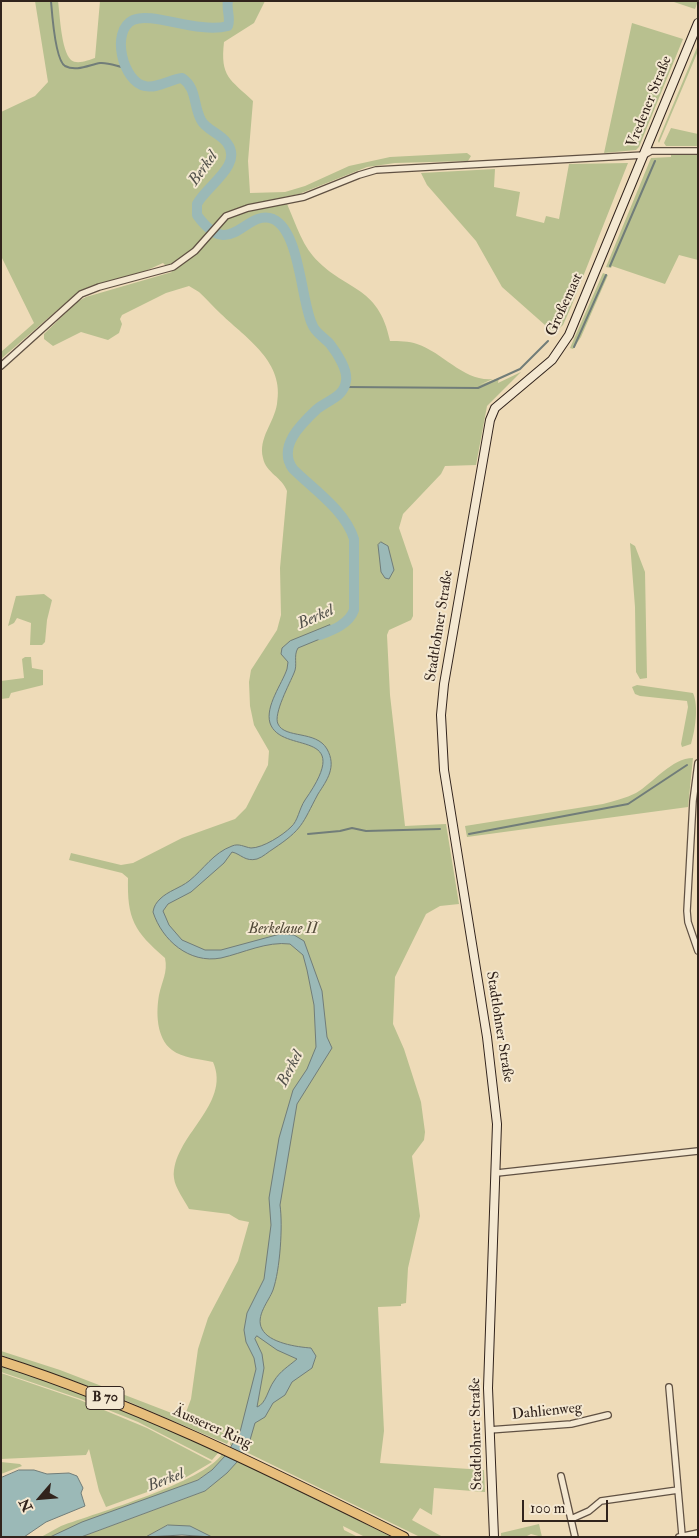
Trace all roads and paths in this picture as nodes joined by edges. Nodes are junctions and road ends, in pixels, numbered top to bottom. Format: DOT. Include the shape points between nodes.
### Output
graph roads {
  1 [pos="698,23"];
  2 [pos="698,151"];
  3 [pos="644,154"];
  4 [pos="628,191"];
  5 [pos="1,366"];
  6 [pos="495,408"];
  7 [pos="698,763"];
  8 [pos="698,951"];
  9 [pos="698,1151"];
  10 [pos="496,1173"];
  11 [pos="1,1361"];
  12 [pos="669,1387"];
  13 [pos="608,1415"];
  14 [pos="489,1430"];
  15 [pos="561,1476"];
  16 [pos="678,1490"];
  17 [pos="571,1519"];
  18 [pos="698,1534"];
  19 [pos="681,1536"];
  20 [pos="404,1537"];
  21 [pos="494,1537"];
  22 [pos="575,1537"];
  1 -- 3 [label="street, Vredener Straße"];
  2 -- 3 [label="street" via="651,151"];
  3 -- 4 [label="street, Vredener Straße"];
  3 -- 5 [label="street" via="376,170 304,198 235,212 218,222 184,261 173,267 81,294"];
  4 -- 6 [label="street, Großemast" via="562,347 538,373"];
  6 -- 10 [label="street, Stadtlohner Straße" via="487,431 444,684 441,735 495,1094"];
  7 -- 8 [label="street" via="687,911"];
  9 -- 10 [label="street"];
  10 -- 14 [label="street, Stadtlohner Straße"];
  11 -- 20 [label="main road, Äusserer Ring / B 70" via="98,1395 206,1440"];
  12 -- 16 [label="street"];
  13 -- 14 [label="street, Dahlienweg" via="571,1424"];
  14 -- 21 [label="street, Stadtlohner Straße"];
  15 -- 17 [label="street"];
  16 -- 17 [label="street" via="601,1501"];
  16 -- 19 [label="street"];
  17 -- 22 [label="street"];
  18 -- 19 [label="street"];
}
